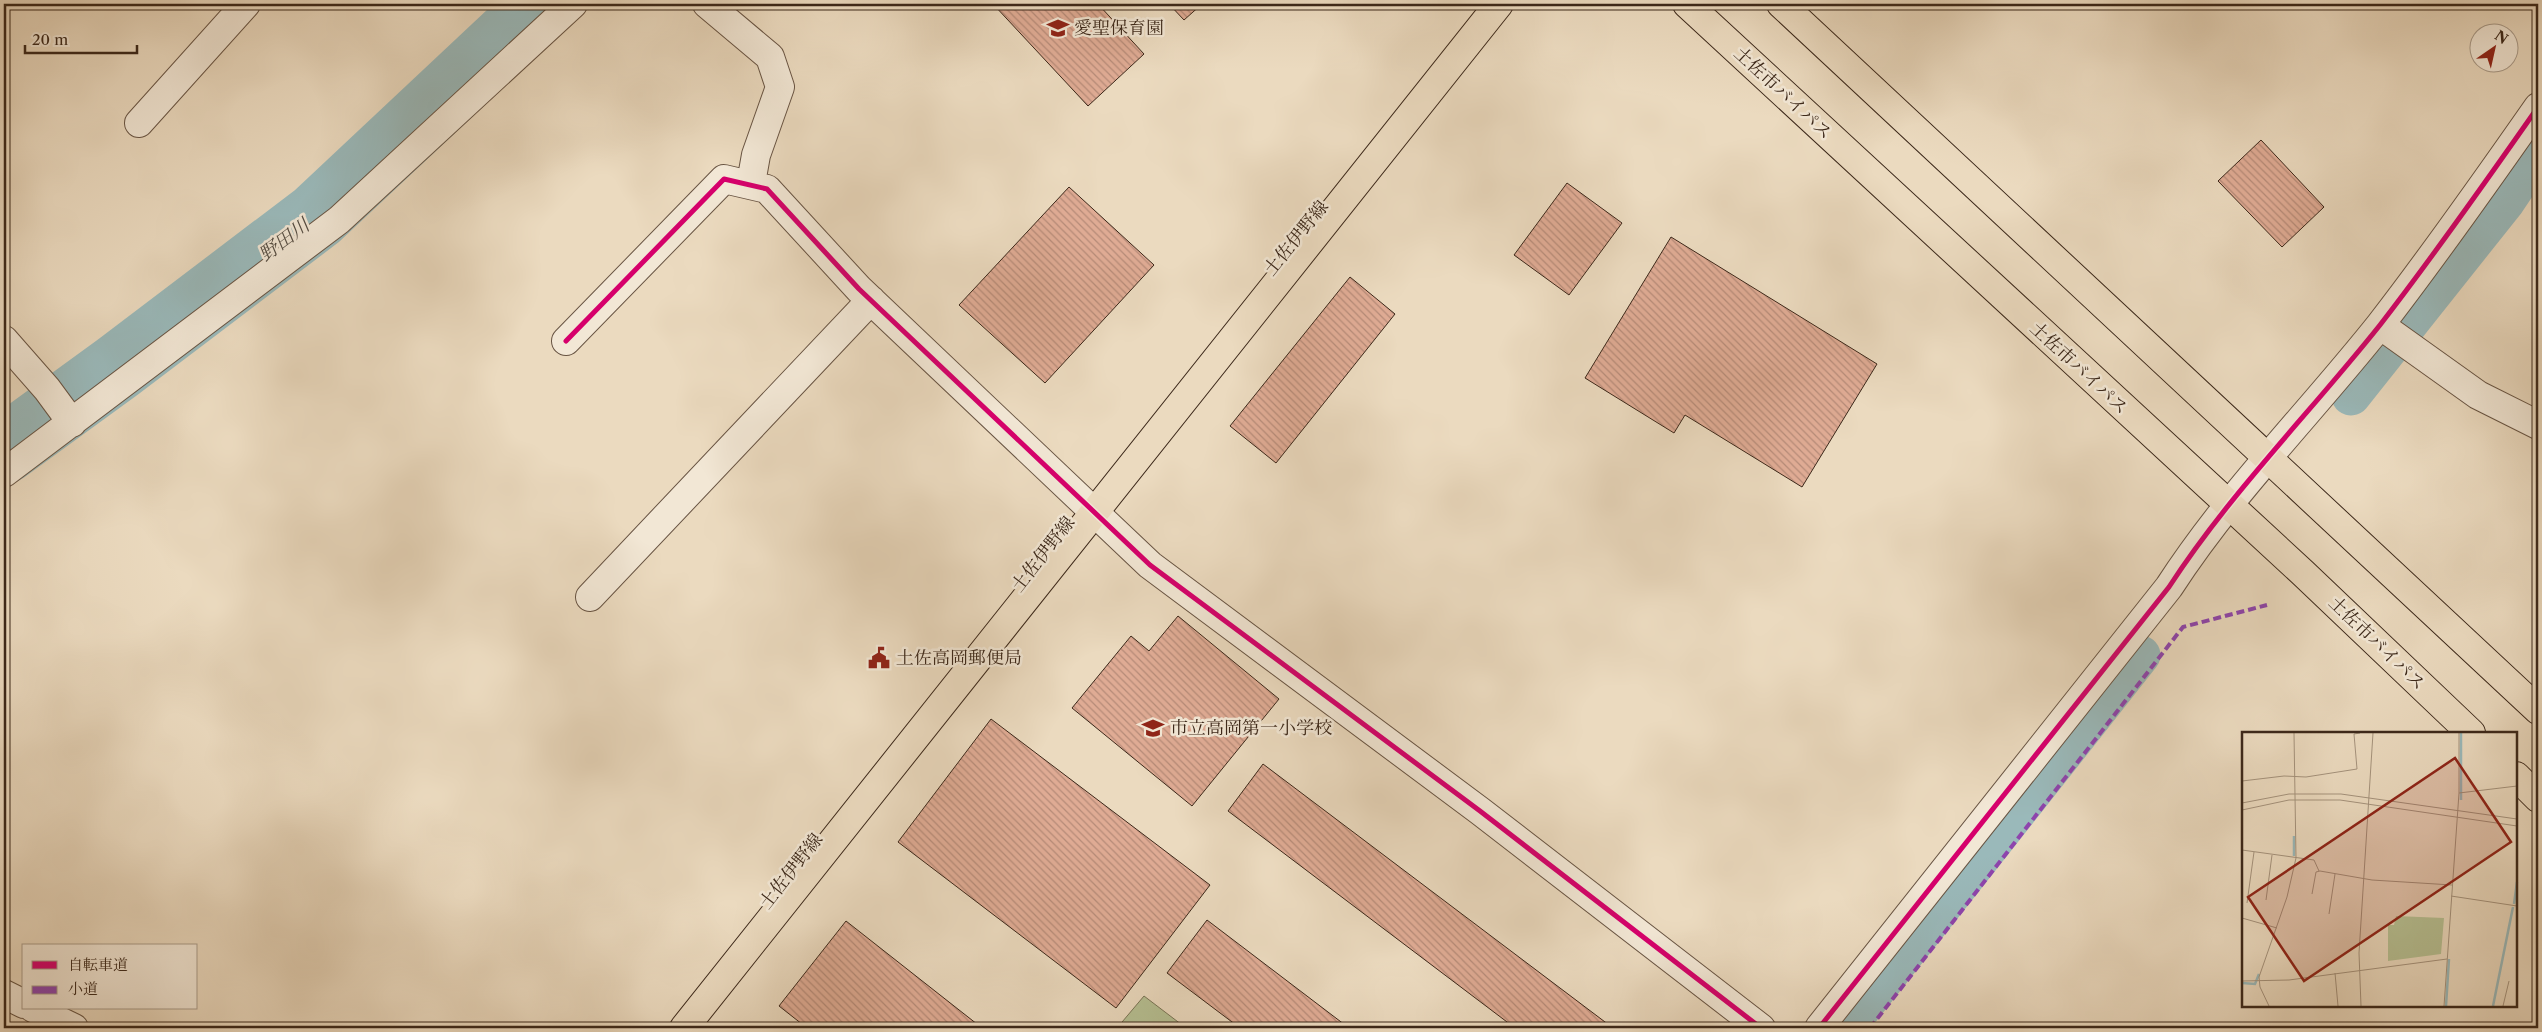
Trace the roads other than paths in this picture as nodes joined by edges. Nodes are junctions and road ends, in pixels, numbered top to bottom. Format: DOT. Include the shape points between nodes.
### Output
graph roads {
  1 [pos="246,4"];
  2 [pos="573,4"];
  3 [pos="707,4"];
  4 [pos="1499,4"];
  5 [pos="1687,4"];
  6 [pos="1781,4"];
  7 [pos="2538,107"];
  8 [pos="139,123"];
  9 [pos="751,183"];
  10 [pos="871,300"];
  11 [pos="2394,335"];
  12 [pos="4,340"];
  13 [pos="566,341"];
  14 [pos="72,423"];
  15 [pos="2538,425"];
  16 [pos="2268,458"];
  17 [pos="4,474"];
  18 [pos="2229,506"];
  19 [pos="1094,512"];
  20 [pos="590,597"];
  21 [pos="2538,710"];
  22 [pos="2470,732"];
  23 [pos="2517,777"];
  24 [pos="2538,798"];
  25 [pos="4,994"];
  26 [pos="22,1003"];
  27 [pos="37,1010"];
  28 [pos="74,1028"];
  29 [pos="684,1028"];
  30 [pos="1761,1028"];
  31 [pos="1820,1028"];
  1 -- 8 [label="street"];
  2 -- 14 [label="street" via="339,220"];
  3 -- 9 [label="street" via="770,57 780,87 756,155"];
  4 -- 19 [label="main road, 土佐伊野線"];
  5 -- 18 [label="main road, 土佐市バイパス"];
  6 -- 16 [label="main road"];
  7 -- 11 [label="street" via="2469,205"];
  9 -- 10 [label="street" via="767,189"];
  9 -- 13 [label="street" via="724,179"];
  10 -- 19 [label="street"];
  10 -- 20 [label="street"];
  11 -- 15 [label="street" via="2478,395"];
  11 -- 16 [label="street"];
  12 -- 14 [label="street"];
  14 -- 17 [label="street"];
  16 -- 18 [label="street"];
  16 -- 21 [label="main road"];
  18 -- 22 [label="main road, 土佐市バイパス"];
  18 -- 31 [label="street" via="2199,541 2169,587"];
  19 -- 29 [label="main road, 土佐伊野線"];
  19 -- 30 [label="street" via="1150,565 1480,811"];
  23 -- 24 [label="main road"];
  25 -- 26 [label="street"];
  27 -- 28 [label="street"];
}
